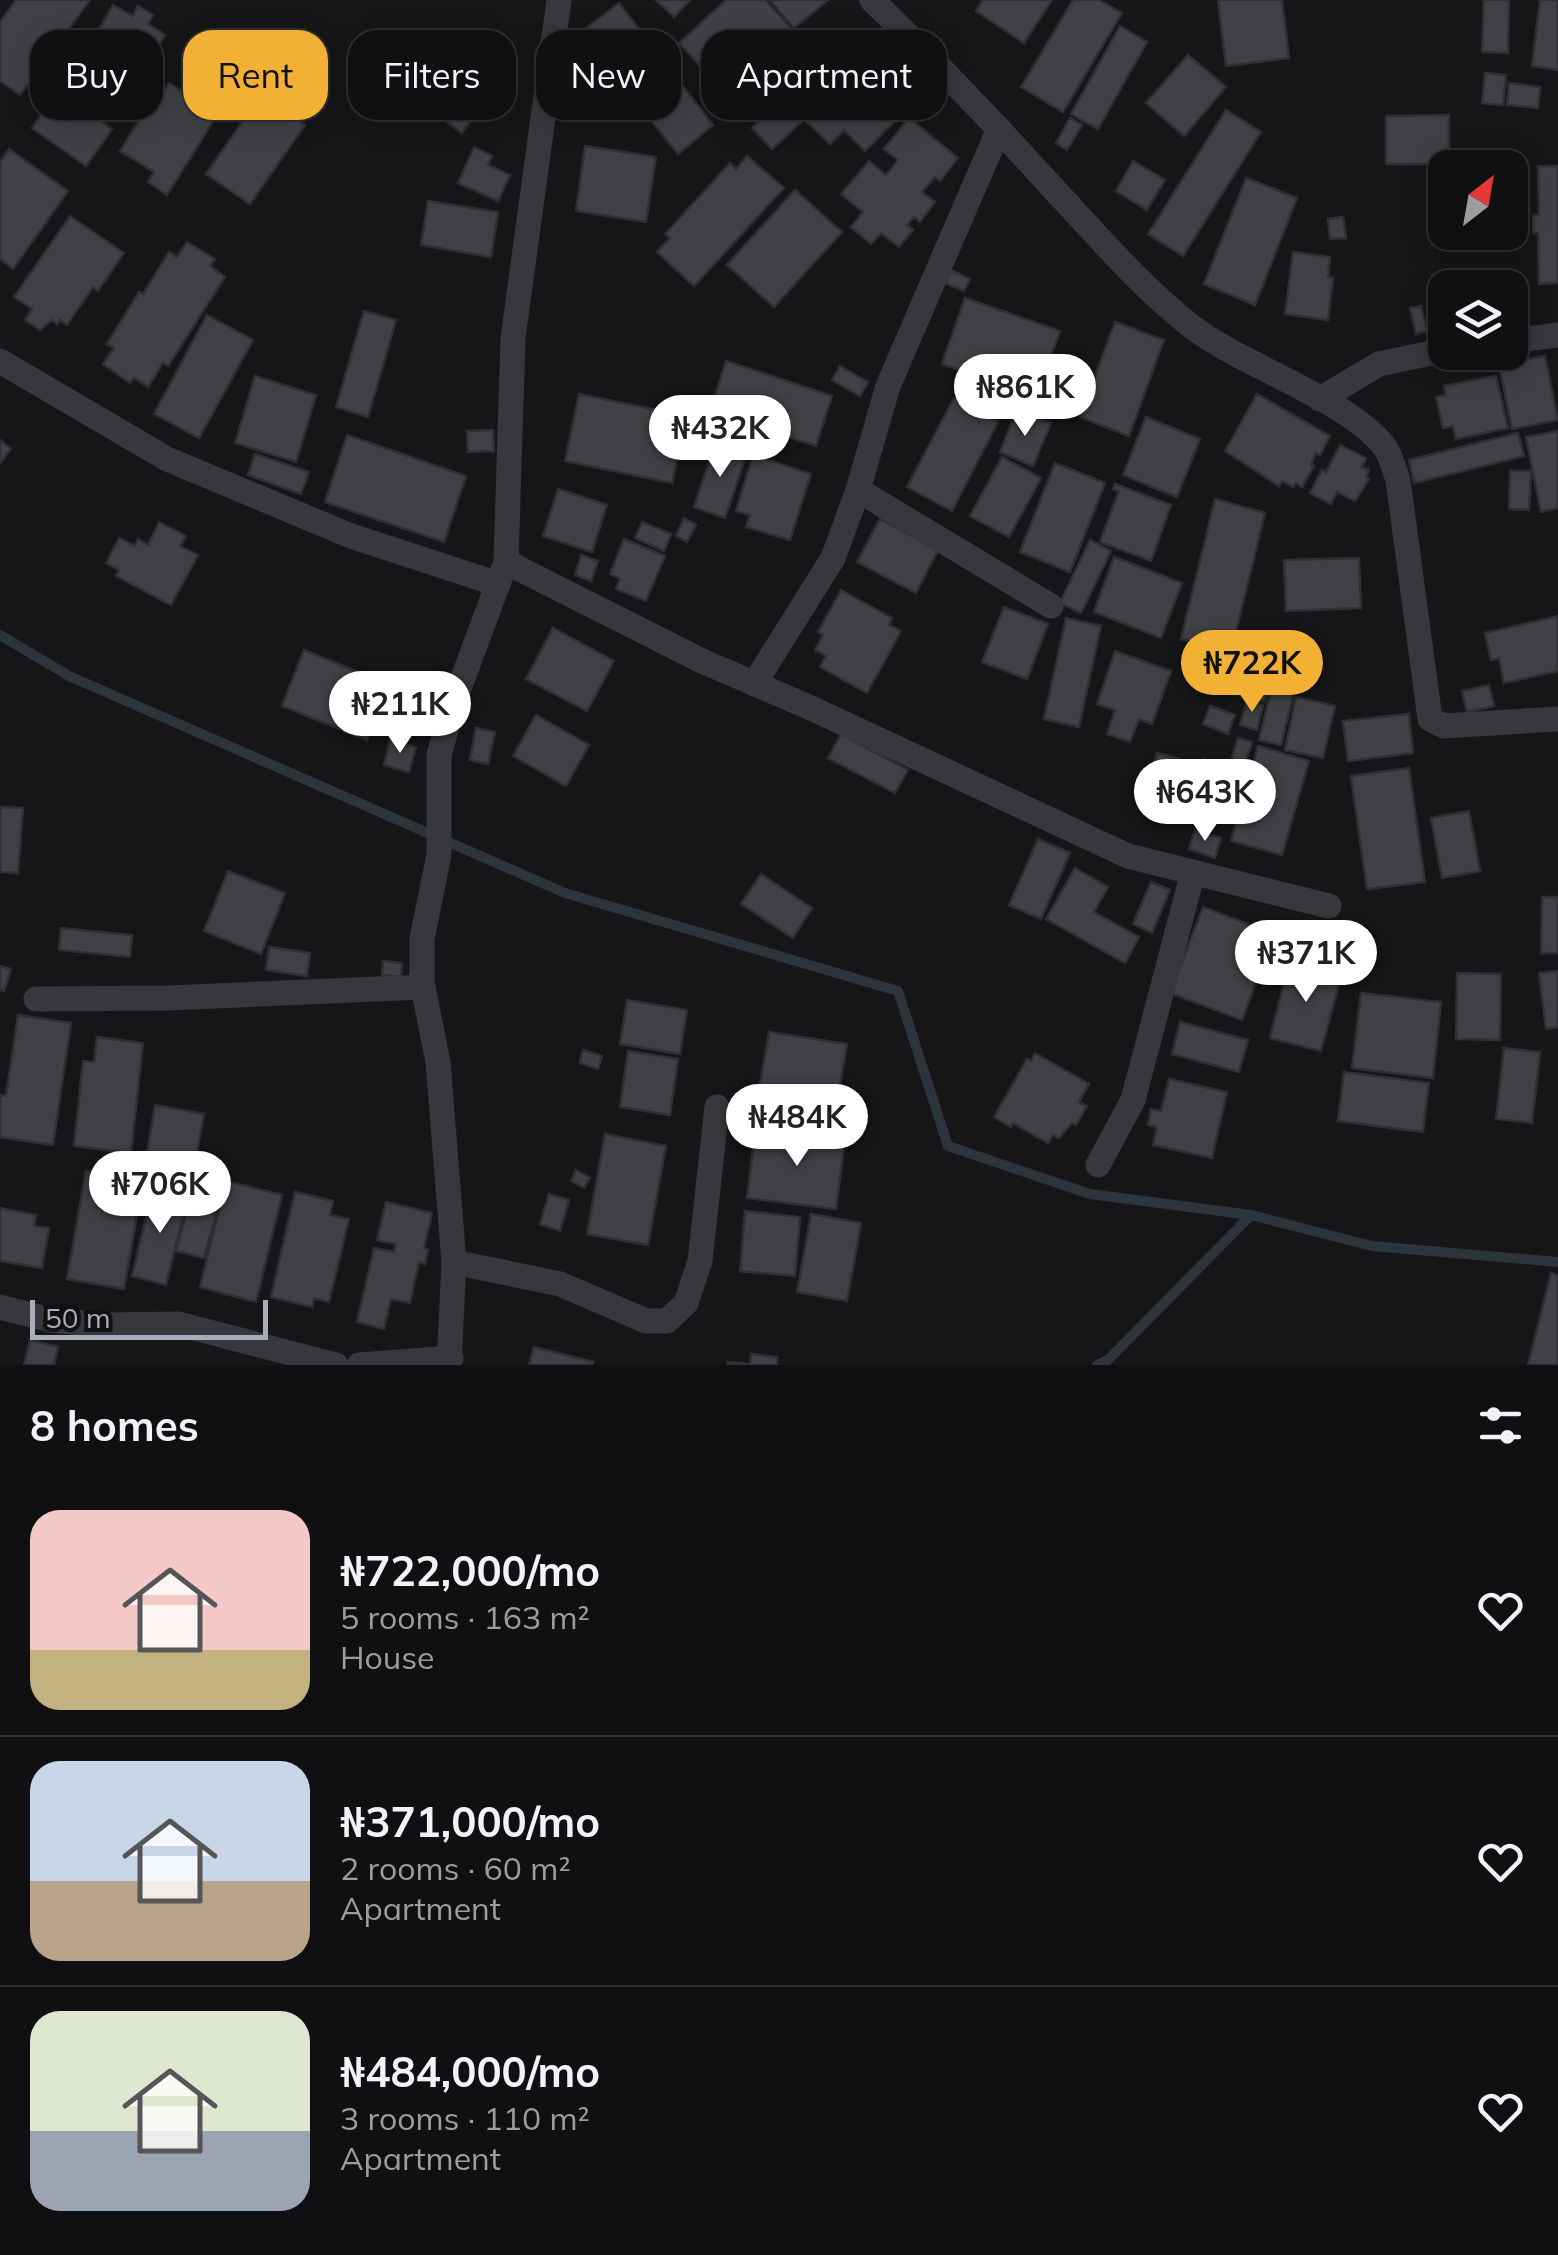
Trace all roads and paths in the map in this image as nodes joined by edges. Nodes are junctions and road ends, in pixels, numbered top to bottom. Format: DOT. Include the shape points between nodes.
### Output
graph roads {
  1 [pos="559,0"];
  2 [pos="872,0"];
  3 [pos="999,129"];
  4 [pos="1558,334"];
  5 [pos="1528,338"];
  6 [pos="1428,354"];
  7 [pos="0,362"];
  8 [pos="1320,399"];
  9 [pos="858,490"];
  10 [pos="502,573"];
  11 [pos="1052,606"];
  12 [pos="754,684"];
  13 [pos="1558,719"];
  14 [pos="1193,872"];
  15 [pos="1328,906"];
  16 [pos="423,987"];
  17 [pos="36,999"];
  18 [pos="718,1107"];
  19 [pos="1098,1165"];
  20 [pos="454,1262"];
  21 [pos="0,1307"];
  22 [pos="450,1361"];
  23 [pos="336,1365"];
  24 [pos="359,1365"];
  1 -- 10 [label="street" via="512,338"];
  2 -- 3 [label="street"];
  3 -- 8 [label="street" via="1136,279 1193,327"];
  3 -- 9 [label="street" via="888,386"];
  4 -- 5 [label="street"];
  6 -- 8 [label="street" via="1379,364"];
  7 -- 10 [label="street" via="167,459 351,536"];
  8 -- 13 [label="street" via="1386,448 1398,480 1430,719 1444,726"];
  9 -- 11 [label="street"];
  9 -- 12 [label="street" via="834,558"];
  10 -- 12 [label="street"];
  10 -- 16 [label="street" via="439,755 439,855 422,939"];
  12 -- 14 [label="street" via="1128,856"];
  14 -- 15 [label="street"];
  14 -- 19 [label="street" via="1134,1100"];
  16 -- 17 [label="street"];
  16 -- 20 [label="street" via="438,1062"];
  18 -- 20 [label="street" via="700,1262 686,1303 667,1321 646,1322 560,1284"];
  20 -- 22 [label="street"];
  21 -- 23 [label="street" via="103,1325 179,1324"];
  22 -- 24 [label="street"];
}
